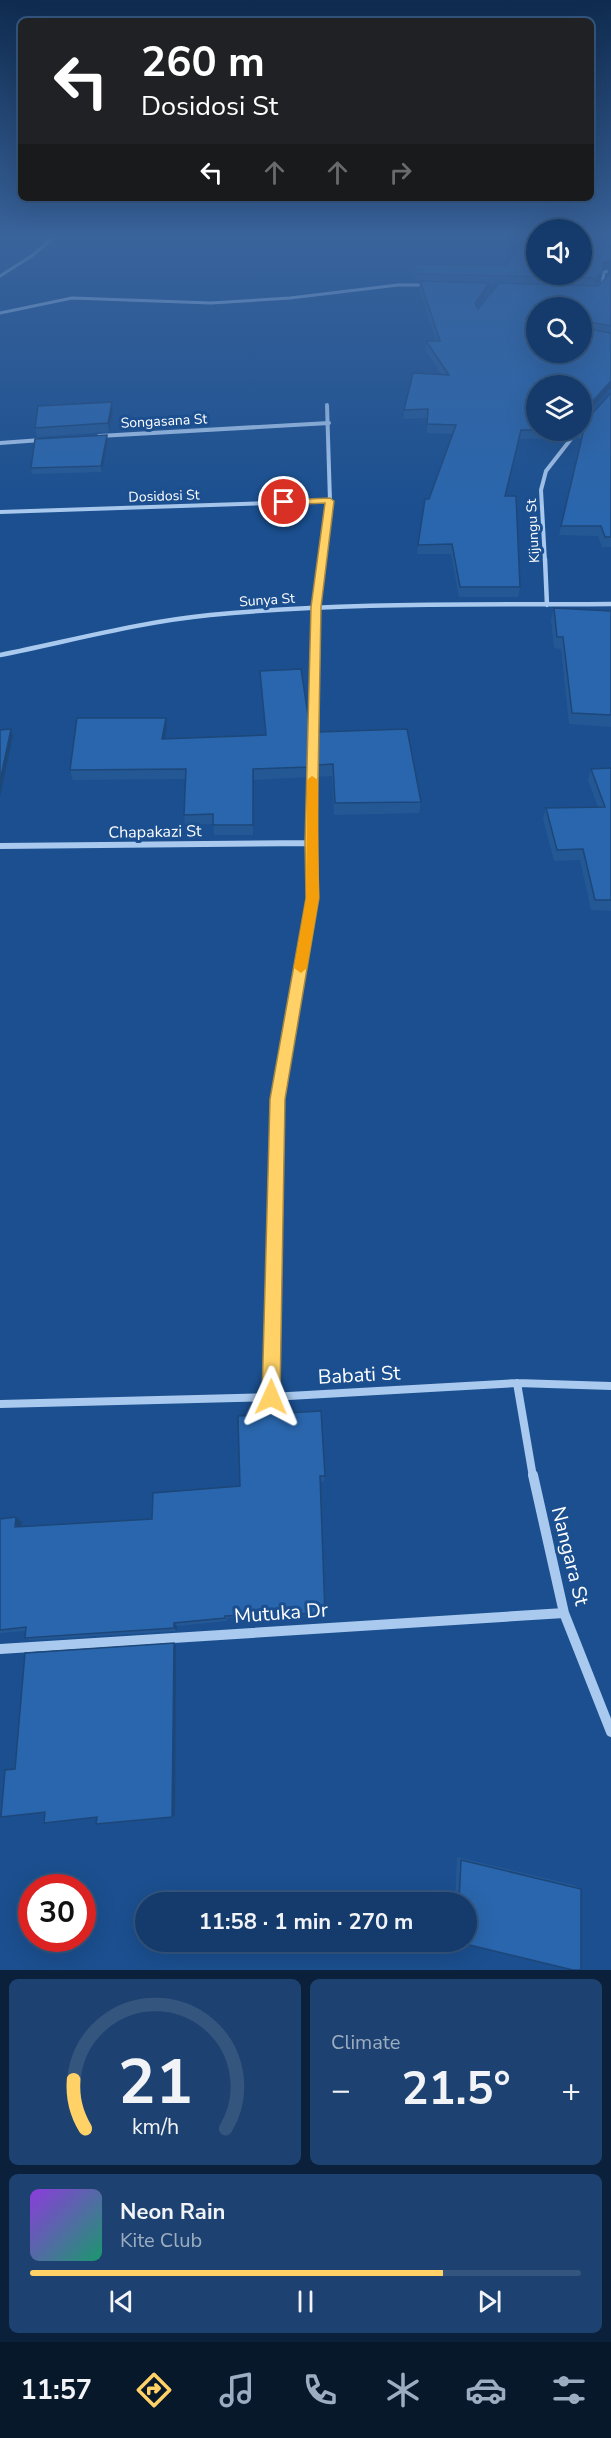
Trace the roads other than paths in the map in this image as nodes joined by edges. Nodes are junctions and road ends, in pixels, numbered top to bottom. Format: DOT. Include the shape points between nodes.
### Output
graph roads {
  1 [pos="327,405"];
  2 [pos="329,423"];
  3 [pos="96,436"];
  4 [pos="51,439"];
  5 [pos="569,441"];
  6 [pos="0,443"];
  7 [pos="330,501"];
  8 [pos="0,512"];
  9 [pos="611,604"];
  10 [pos="547,605"];
  11 [pos="316,607"];
  12 [pos="0,655"];
  13 [pos="311,843"];
  14 [pos="0,846"];
  15 [pos="517,1383"];
  16 [pos="611,1386"];
  17 [pos="271,1397"];
  18 [pos="0,1404"];
  19 [pos="564,1613"];
  20 [pos="0,1649"];
  21 [pos="611,1732"];
  1 -- 2 [label="street"];
  2 -- 3 [label="street, Songasana St"];
  2 -- 7 [label="street"];
  4 -- 6 [label="street"];
  5 -- 10 [label="street, Kijungu St" via="546,471 541,490"];
  7 -- 8 [label="street, Dosidosi St"];
  7 -- 11 [label="street"];
  9 -- 10 [label="street, Sunya St"];
  10 -- 11 [label="street, Sunya St"];
  11 -- 12 [label="street, Sunya St" via="154,623"];
  11 -- 13 [label="street"];
  13 -- 14 [label="street, Chapakazi St"];
  13 -- 17 [label="street" via="313,898 278,1099"];
  15 -- 16 [label="street, Babati St"];
  15 -- 17 [label="street, Babati St"];
  15 -- 19 [label="street, Nangara St" via="540,1515"];
  17 -- 18 [label="street, Babati St"];
  19 -- 20 [label="street, Mutuka Dr"];
  19 -- 21 [label="street, Nangara St"];
}
